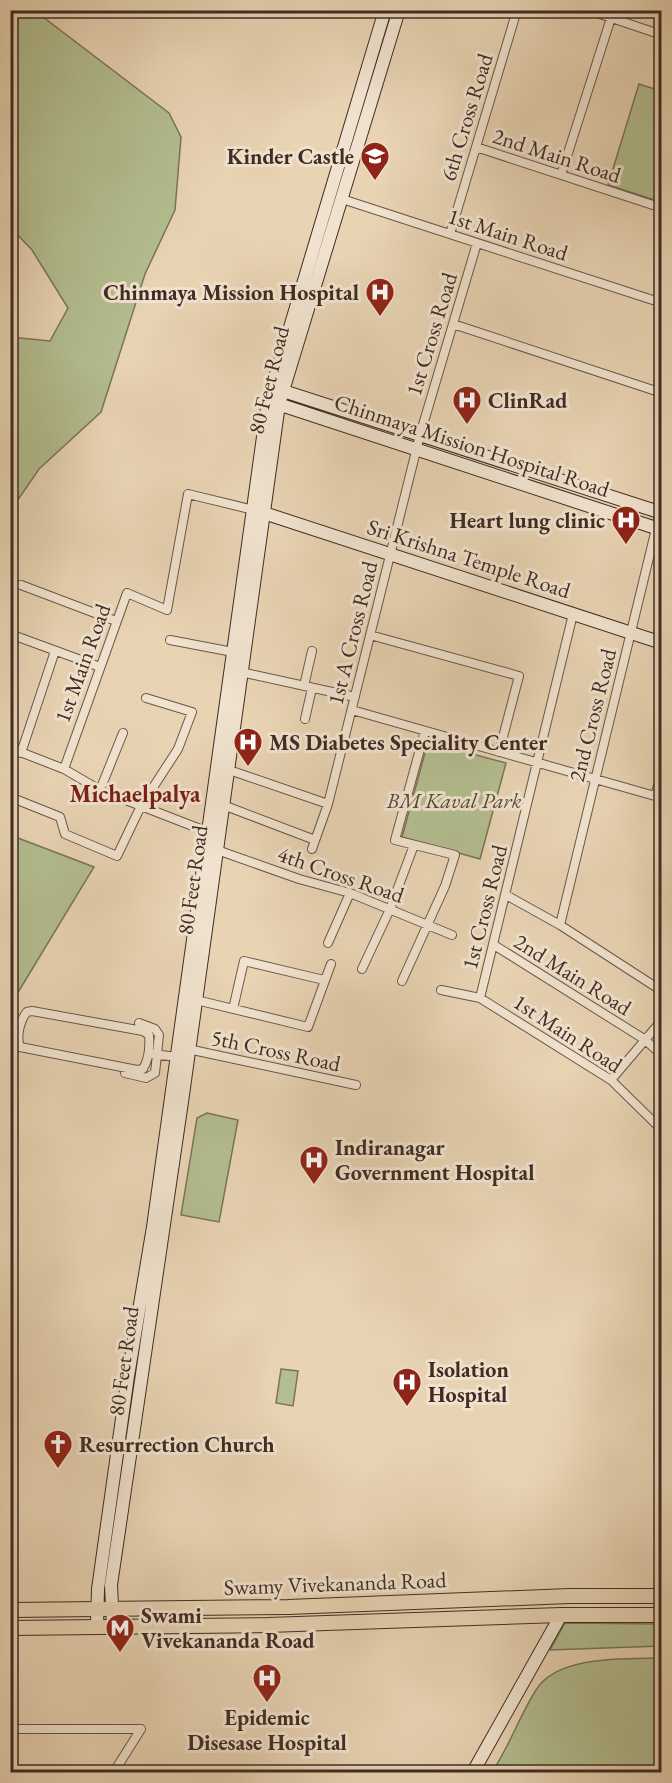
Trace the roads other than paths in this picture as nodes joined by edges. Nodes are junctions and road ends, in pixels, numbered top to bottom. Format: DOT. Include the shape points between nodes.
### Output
graph roads {
  1 [pos="385,10"];
  2 [pos="399,10"];
  3 [pos="517,10"];
  4 [pos="588,10"];
  5 [pos="611,18"];
  6 [pos="662,35"];
  7 [pos="476,147"];
  8 [pos="561,175"];
  9 [pos="342,199"];
  10 [pos="662,208"];
  11 [pos="450,234"];
  12 [pos="477,243"];
  13 [pos="310,281"];
  14 [pos="662,303"];
  15 [pos="453,324"];
  16 [pos="277,389"];
  17 [pos="662,393"];
  18 [pos="274,403"];
  19 [pos="420,435"];
  20 [pos="416,448"];
  21 [pos="661,511"];
  22 [pos="259,512"];
  23 [pos="659,529"];
  24 [pos="390,554"];
  25 [pos="21,585"];
  26 [pos="573,614"];
  27 [pos="116,621"];
  28 [pos="631,633"];
  29 [pos="13,635"];
  30 [pos="370,635"];
  31 [pos="170,640"];
  32 [pos="662,643"];
  33 [pos="55,651"];
  34 [pos="312,651"];
  35 [pos="10,652"];
  36 [pos="233,652"];
  37 [pos="100,668"];
  38 [pos="241,672"];
  39 [pos="308,687"];
  40 [pos="355,697"];
  41 [pos="146,698"];
  42 [pos="352,710"];
  43 [pos="305,718"];
  44 [pos="425,731"];
  45 [pos="123,733"];
  46 [pos="16,751"];
  47 [pos="499,752"];
  48 [pos="538,763"];
  49 [pos="10,764"];
  50 [pos="64,770"];
  51 [pos="235,772"];
  52 [pos="662,772"];
  53 [pos="595,779"];
  54 [pos="100,790"];
  55 [pos="10,797"];
  56 [pos="328,804"];
  57 [pos="223,805"];
  58 [pos="141,806"];
  59 [pos="208,832"];
  60 [pos="414,845"];
  61 [pos="217,850"];
  62 [pos="350,892"];
  63 [pos="506,896"];
  64 [pos="390,909"];
  65 [pos="560,925"];
  66 [pos="428,926"];
  67 [pos="452,935"];
  68 [pos="328,943"];
  69 [pos="494,945"];
  70 [pos="331,964"];
  71 [pos="362,969"];
  72 [pos="324,980"];
  73 [pos="402,981"];
  74 [pos="441,990"];
  75 [pos="662,991"];
  76 [pos="480,998"];
  77 [pos="190,999"];
  78 [pos="233,1009"];
  79 [pos="662,1020"];
  80 [pos="139,1023"];
  81 [pos="644,1039"];
  82 [pos="148,1052"];
  83 [pos="158,1053"];
  84 [pos="181,1054"];
  85 [pos="662,1055"];
  86 [pos="125,1073"];
  87 [pos="611,1080"];
  88 [pos="356,1085"];
  89 [pos="662,1130"];
  90 [pos="662,1596"];
  91 [pos="96,1608"];
  92 [pos="10,1610"];
  93 [pos="112,1610"];
  94 [pos="561,1615"];
  95 [pos="662,1615"];
  96 [pos="98,1626"];
  97 [pos="113,1626"];
  98 [pos="10,1628"];
  99 [pos="10,1729"];
  100 [pos="114,1773"];
  101 [pos="473,1773"];
  1 -- 13 [label="main road, 80 Feet Road"];
  2 -- 9 [label="main road, 80 Feet Road"];
  3 -- 7 [label="street, 6th Cross Road"];
  4 -- 5 [label="street"];
  5 -- 6 [label="street"];
  5 -- 8 [label="street"];
  7 -- 8 [label="street, 2nd Main Road"];
  7 -- 11 [label="street, 6th Cross Road"];
  8 -- 10 [label="street, 2nd Main Road"];
  9 -- 11 [label="street, 1st Main Road"];
  9 -- 13 [label="main road, 80 Feet Road"];
  11 -- 12 [label="street, 1st Main Road"];
  12 -- 14 [label="street, 1st Main Road"];
  12 -- 15 [label="street, 1st Cross Road"];
  13 -- 16 [label="main road, 80 Feet Road"];
  15 -- 17 [label="street"];
  15 -- 19 [label="street, 1st Cross Road"];
  16 -- 18 [label="main road, 80 Feet Road"];
  16 -- 19 [label="main road, Chinmaya Mission Hospital Road"];
  18 -- 20 [label="main road, Chinmaya Mission Hospital Road"];
  18 -- 22 [label="main road, 80 Feet Road"];
  19 -- 20 [label="street, 1st A Cross Road"];
  19 -- 21 [label="main road, Chinmaya Mission Hospital Road"];
  20 -- 23 [label="main road, Chinmaya Mission Hospital Road"];
  20 -- 24 [label="street, 1st A Cross Road"];
  21 -- 23 [label="street, 2nd Cross Road"];
  22 -- 24 [label="main road, Sri Krishna Temple Road"];
  22 -- 27 [label="street, 1st Main Road" via="188,494 167,610 127,592"];
  22 -- 36 [label="main road, 80 Feet Road"];
  22 -- 38 [label="main road, 80 Feet Road"];
  23 -- 28 [label="street, 2nd Cross Road"];
  24 -- 26 [label="main road, Sri Krishna Temple Road"];
  24 -- 30 [label="street, 1st A Cross Road"];
  25 -- 27 [label="street"];
  26 -- 28 [label="main road, Sri Krishna Temple Road"];
  26 -- 48 [label="street, 1st Cross Road"];
  27 -- 37 [label="street, 1st Main Road"];
  28 -- 32 [label="main road, Sri Krishna Temple Road"];
  28 -- 53 [label="street, 2nd Cross Road"];
  29 -- 33 [label="street"];
  29 -- 35 [label="street"];
  30 -- 40 [label="street, 1st A Cross Road"];
  30 -- 47 [label="street" via="519,676"];
  31 -- 36 [label="street"];
  33 -- 37 [label="street"];
  33 -- 46 [label="street"];
  34 -- 39 [label="street"];
  36 -- 59 [label="main road, 80 Feet Road"];
  37 -- 50 [label="street, 1st Main Road"];
  38 -- 39 [label="street"];
  38 -- 57 [label="main road, 80 Feet Road"];
  39 -- 40 [label="street"];
  39 -- 43 [label="street"];
  40 -- 42 [label="street, 1st A Cross Road"];
  41 -- 58 [label="street" via="192,712 178,749"];
  42 -- 44 [label="street"];
  42 -- 56 [label="street, 1st A Cross Road"];
  44 -- 47 [label="street"];
  44 -- 60 [label="street" via="395,840"];
  45 -- 54 [label="street"];
  46 -- 49 [label="street"];
  46 -- 50 [label="street"];
  47 -- 48 [label="street"];
  48 -- 53 [label="street"];
  48 -- 63 [label="street, 1st Cross Road"];
  50 -- 54 [label="street"];
  51 -- 56 [label="street"];
  52 -- 53 [label="street" via="655,796"];
  53 -- 65 [label="street, 2nd Cross Road"];
  54 -- 58 [label="street"];
  55 -- 58 [label="street" via="60,817 65,834 117,856"];
  56 -- 57 [label="street, 1st A Cross Road" via="314,844"];
  57 -- 61 [label="main road, 80 Feet Road"];
  58 -- 59 [label="street"];
  59 -- 77 [label="main road, 80 Feet Road"];
  60 -- 64 [label="street"];
  60 -- 66 [label="street" via="455,855"];
  61 -- 62 [label="street, 4th Cross Road"];
  61 -- 77 [label="main road, 80 Feet Road"];
  62 -- 64 [label="street, 4th Cross Road"];
  62 -- 68 [label="street"];
  63 -- 65 [label="street"];
  63 -- 69 [label="street, 1st Cross Road"];
  64 -- 66 [label="street, 4th Cross Road"];
  64 -- 71 [label="street"];
  65 -- 75 [label="street"];
  66 -- 67 [label="street, 4th Cross Road"];
  66 -- 73 [label="street"];
  69 -- 76 [label="street, 1st Cross Road"];
  69 -- 81 [label="street, 2nd Main Road"];
  70 -- 72 [label="street"];
  72 -- 78 [label="street" via="308,1027"];
  72 -- 78 [label="street" via="244,961"];
  74 -- 76 [label="street, 1st Main Road"];
  76 -- 87 [label="street, 1st Main Road"];
  77 -- 78 [label="street"];
  77 -- 84 [label="main road, 80 Feet Road"];
  79 -- 81 [label="street"];
  80 -- 83 [label="street" via="157,1030"];
  81 -- 85 [label="street, 2nd Main Road"];
  81 -- 87 [label="street"];
  82 -- 82 [label="street" via="149,1035 143,1031 32,1011 22,1017 18,1041 20,1047 27,1049 137,1070 143,1069"];
  82 -- 83 [label="street, 5th Cross Road"];
  83 -- 84 [label="street, 5th Cross Road"];
  83 -- 86 [label="street" via="155,1073 150,1077"];
  84 -- 88 [label="street, 5th Cross Road"];
  84 -- 91 [label="main road, 80 Feet Road" via="128,1376"];
  84 -- 93 [label="main road, 80 Feet Road" via="111,1585"];
  87 -- 89 [label="street, 1st Main Road"];
  90 -- 93 [label="main road, Swamy Vivekananda Road"];
  91 -- 92 [label="main road, Swamy Vivekananda Road"];
  91 -- 93 [label="main road, Swamy Vivekananda Road"];
  91 -- 96 [label="main road, 80 Feet Road"];
  93 -- 97 [label="main road, 80 Feet Road"];
  94 -- 95 [label="main road, Swamy Vivekananda Road"];
  94 -- 97 [label="main road, Swamy Vivekananda Road"];
  94 -- 101 [label="main road"];
  96 -- 97 [label="main road, Swamy Vivekananda Road"];
  96 -- 98 [label="main road, Swamy Vivekananda Road"];
  99 -- 100 [label="street" via="141,1729"];
}
